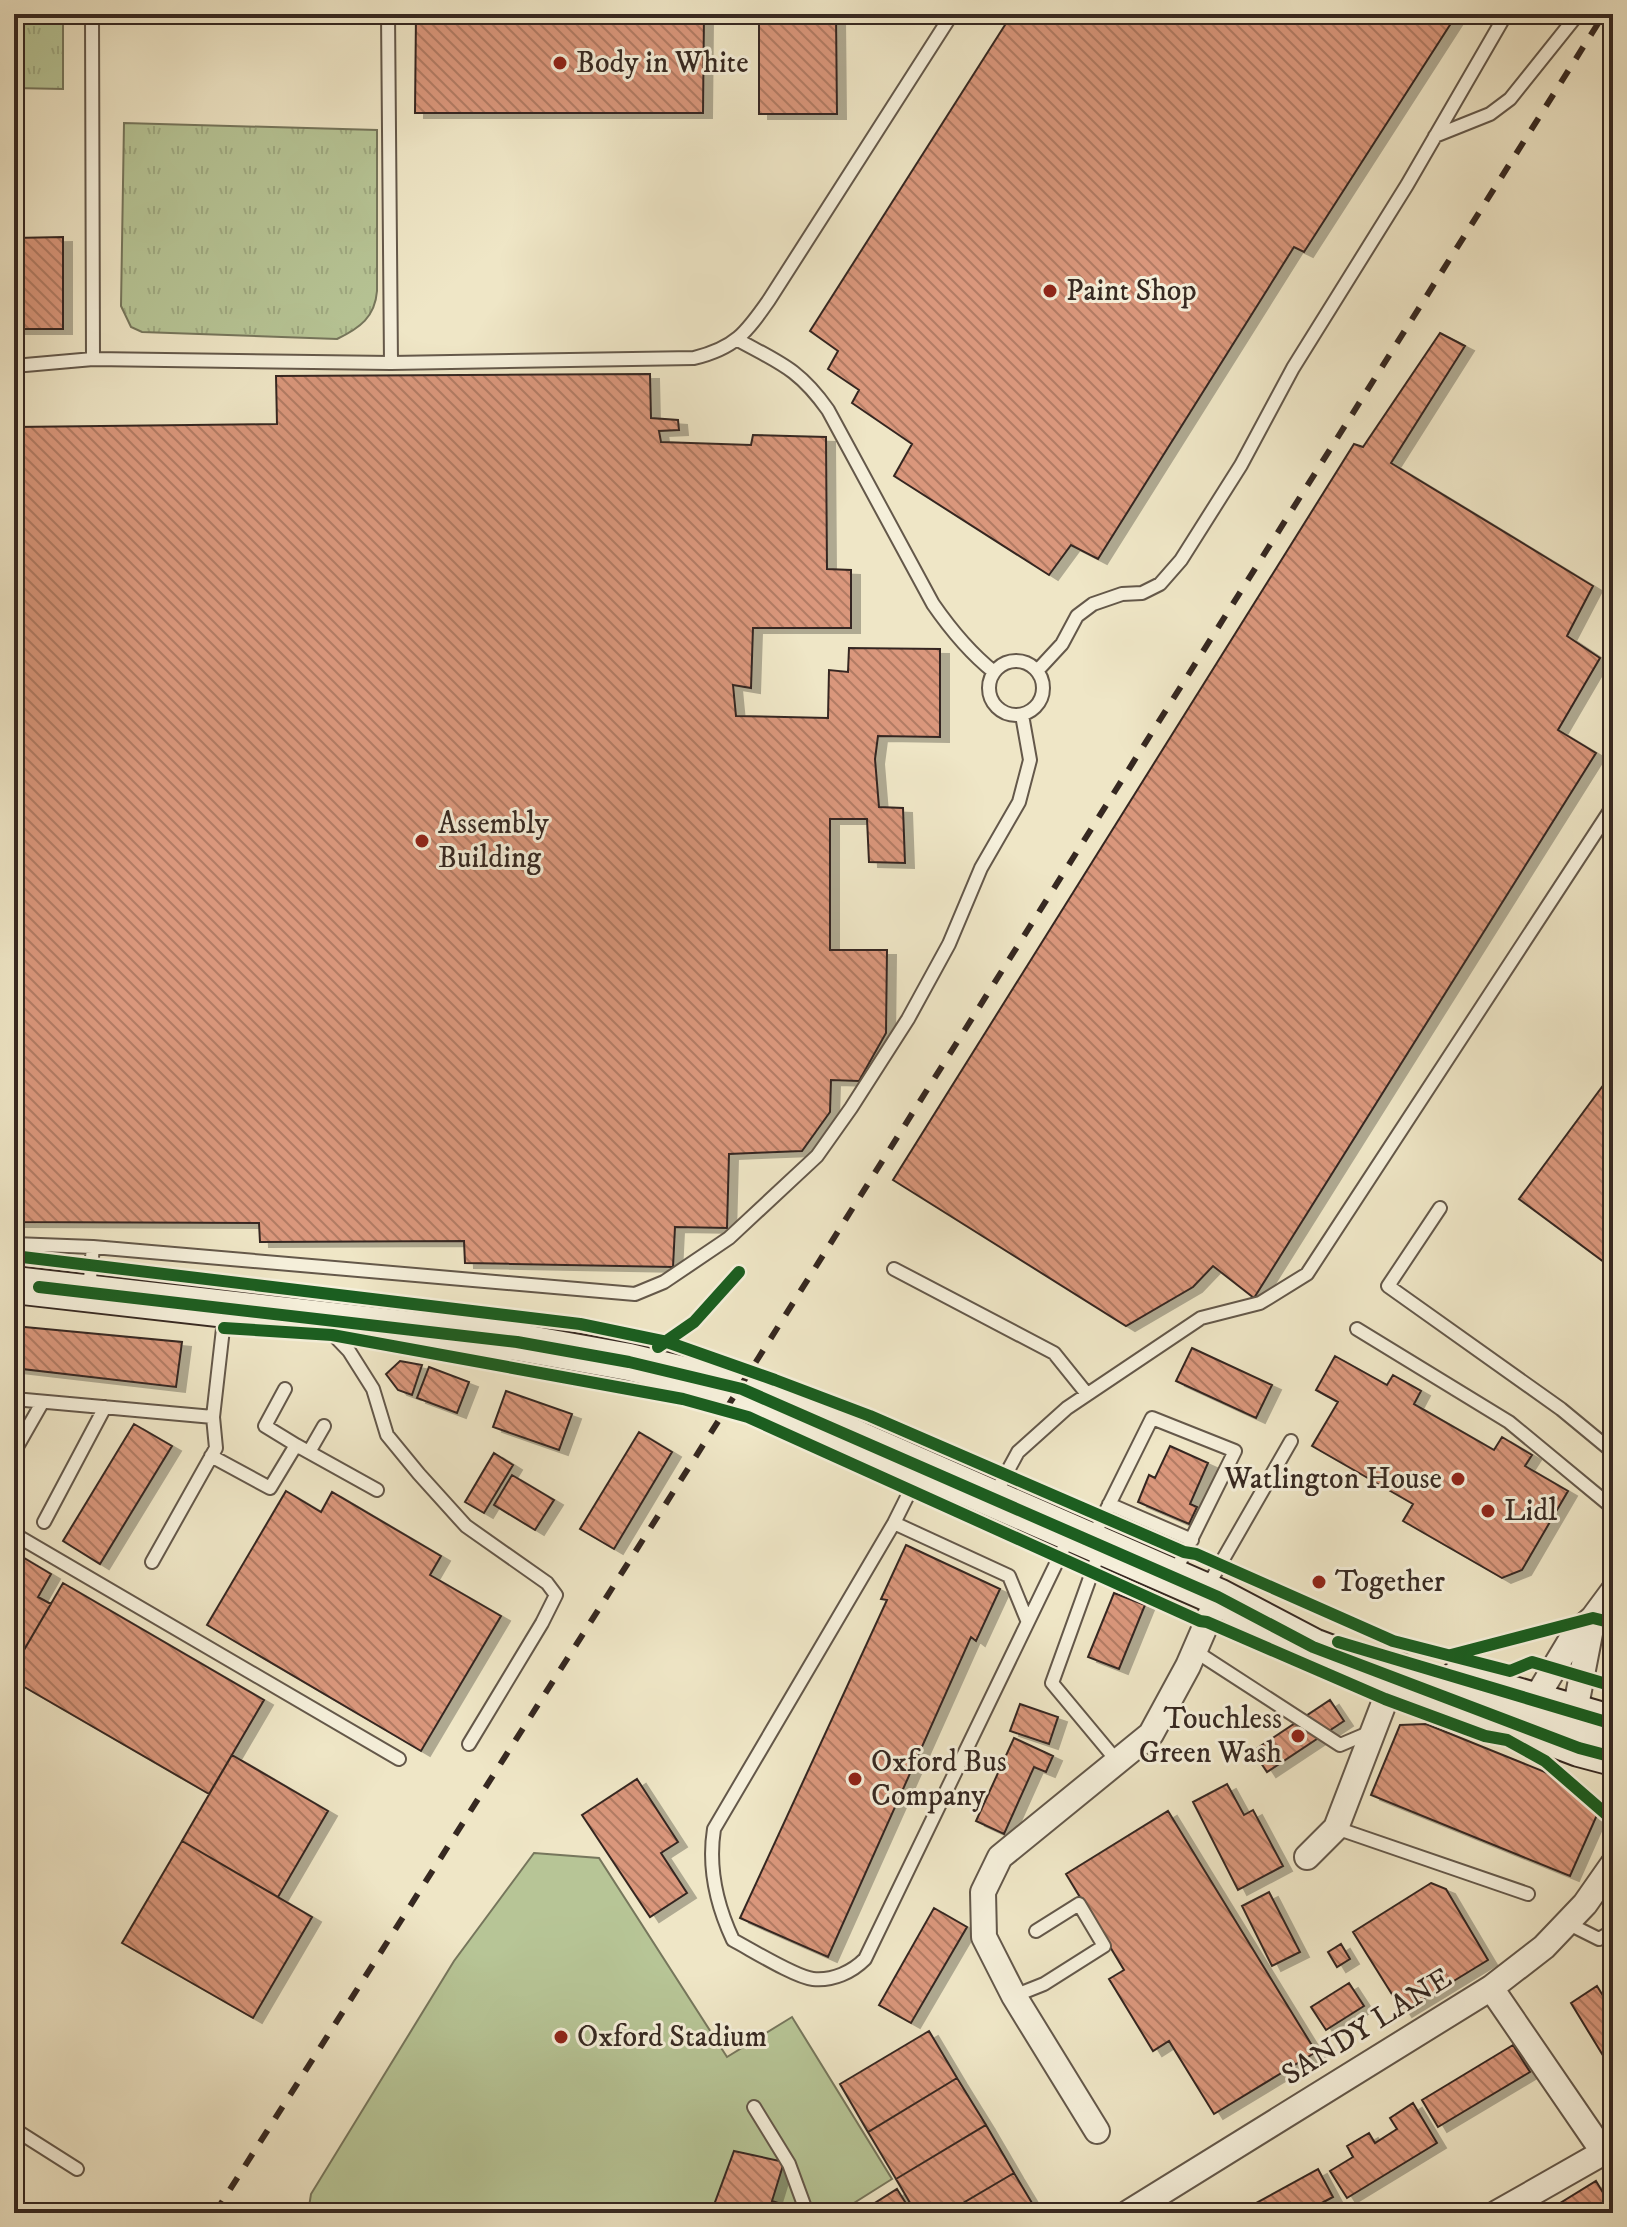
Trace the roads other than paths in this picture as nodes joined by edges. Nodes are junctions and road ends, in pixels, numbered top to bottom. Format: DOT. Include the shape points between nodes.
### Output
graph roads {
  1 [pos="92,14"];
  2 [pos="388,14"];
  3 [pos="952,14"];
  4 [pos="1506,14"];
  5 [pos="1578,14"];
  6 [pos="1435,136"];
  7 [pos="738,340"];
  8 [pos="93,359"];
  9 [pos="391,363"];
  10 [pos="14,366"];
  11 [pos="1037,671"];
  12 [pos="994,672"];
  13 [pos="1022,715"];
  14 [pos="1613,806"];
  15 [pos="1440,1208"];
  16 [pos="14,1244"];
  17 [pos="91,1265"];
  18 [pos="894,1269"];
  19 [pos="14,1285"];
  20 [pos="225,1308"];
  21 [pos="319,1319"];
  22 [pos="1357,1329"];
  23 [pos="285,1389"];
  24 [pos="1087,1394"];
  25 [pos="14,1399"];
  26 [pos="42,1403"];
  27 [pos="105,1407"];
  28 [pos="213,1417"];
  29 [pos="324,1426"];
  30 [pos="1291,1441"];
  31 [pos="296,1445"];
  32 [pos="14,1452"];
  33 [pos="309,1452"];
  34 [pos="1613,1452"];
  35 [pos="211,1456"];
  36 [pos="922,1468"];
  37 [pos="377,1490"];
  38 [pos="993,1499"];
  39 [pos="1109,1504"];
  40 [pos="1613,1508"];
  41 [pos="44,1522"];
  42 [pos="894,1523"];
  43 [pos="14,1534"];
  44 [pos="1192,1540"];
  45 [pos="1087,1541"];
  46 [pos="152,1562"];
  47 [pos="1172,1578"];
  48 [pos="1613,1591"];
  49 [pos="1221,1599"];
  50 [pos="1593,1618"];
  51 [pos="1027,1620"];
  52 [pos="1195,1651"];
  53 [pos="1396,1670"];
  54 [pos="1575,1711"];
  55 [pos="1537,1716"];
  56 [pos="1613,1724"];
  57 [pos="1373,1731"];
  58 [pos="469,1744"];
  59 [pos="1613,1757"];
  60 [pos="399,1759"];
  61 [pos="1117,1761"];
  62 [pos="1336,1828"];
  63 [pos="1307,1857"];
  64 [pos="1613,1864"];
  65 [pos="1528,1894"];
  66 [pos="1567,1923"];
  67 [pos="1036,1931"];
  68 [pos="1613,1931"];
  69 [pos="1491,1988"];
  70 [pos="1014,1996"];
  71 [pos="754,2107"];
  72 [pos="14,2129"];
  73 [pos="1097,2131"];
  74 [pos="1609,2150"];
  75 [pos="77,2169"];
  76 [pos="807,2213"];
  77 [pos="1128,2213"];
  78 [pos="1497,2213"];
  1 -- 8 [label="lane"];
  2 -- 9 [label="lane"];
  3 -- 7 [label="lane"];
  4 -- 6 [label="lane"];
  5 -- 6 [label="lane" via="1510,99 1490,114"];
  6 -- 11 [label="lane" via="1181,560 1160,584 1093,604 1077,616 1062,644"];
  7 -- 9 [label="lane" via="694,358"];
  7 -- 12 [label="lane" via="791,368 812,388 933,604"];
  8 -- 9 [label="lane"];
  8 -- 10 [label="lane"];
  11 -- 12 [label="lane" via="1015,661"];
  11 -- 13 [label="lane" via="1042,697"];
  12 -- 13 [label="lane" via="989,687 993,703 1006,713"];
  13 -- 17 [label="lane" via="1030,760 1019,802 900,1031 817,1156 729,1238 664,1282 635,1294"];
  14 -- 24 [label="lane" via="1307,1274 1260,1303 1201,1318"];
  15 -- 34 [label="lane" via="1388,1286"];
  16 -- 17 [label="lane"];
  17 -- 19 [label="main road"];
  17 -- 20 [label="main road"];
  18 -- 24 [label="lane" via="1054,1353"];
  20 -- 21 [label="main road"];
  20 -- 28 [label="lane"];
  21 -- 36 [label="main road" via="517,1342 742,1389"];
  21 -- 58 [label="lane" via="349,1351 373,1389 387,1435 419,1474 466,1526 547,1583 556,1595"];
  22 -- 40 [label="lane" via="1509,1422"];
  23 -- 31 [label="lane" via="265,1426"];
  24 -- 38 [label="lane" via="1018,1452"];
  25 -- 26 [label="lane"];
  26 -- 27 [label="lane"];
  26 -- 32 [label="lane"];
  27 -- 28 [label="lane"];
  27 -- 41 [label="lane"];
  28 -- 35 [label="lane" via="216,1448"];
  29 -- 33 [label="lane"];
  30 -- 49 [label="lane"];
  31 -- 33 [label="lane"];
  31 -- 35 [label="lane" via="270,1488"];
  33 -- 37 [label="lane"];
  35 -- 46 [label="lane"];
  36 -- 38 [label="main road"];
  36 -- 42 [label="lane"];
  38 -- 45 [label="main road"];
  39 -- 44 [label="lane"];
  39 -- 44 [label="lane" via="1152,1418 1235,1451"];
  39 -- 45 [label="lane"];
  42 -- 51 [label="lane" via="1009,1576"];
  42 -- 51 [label="lane" via="714,1829 711,1851 718,1897 733,1940 812,1979 832,1978 865,1959"];
  43 -- 60 [label="lane"];
  44 -- 47 [label="lane"];
  45 -- 47 [label="main road"];
  45 -- 51 [label="lane"];
  45 -- 61 [label="lane" via="1052,1683"];
  47 -- 49 [label="main road"];
  48 -- 50 [label="street"];
  49 -- 52 [label="street"];
  49 -- 53 [label="main road"];
  50 -- 54 [label="street"];
  50 -- 55 [label="street" via="1574,1635"];
  52 -- 57 [label="lane" via="1340,1745"];
  52 -- 61 [label="street" via="1151,1734"];
  53 -- 55 [label="main road"];
  53 -- 57 [label="street"];
  54 -- 55 [label="main road"];
  54 -- 56 [label="main road"];
  55 -- 59 [label="main road"];
  57 -- 62 [label="street"];
  61 -- 70 [label="street" via="1000,1857 983,1892 984,1937"];
  62 -- 63 [label="street"];
  62 -- 65 [label="lane"];
  64 -- 66 [label="street, SANDY LANE"];
  66 -- 68 [label="lane" via="1599,1939"];
  66 -- 69 [label="street, SANDY LANE"];
  67 -- 70 [label="lane" via="1079,1904 1104,1946 1044,1984"];
  69 -- 74 [label="street"];
  69 -- 77 [label="street, SANDY LANE"];
  70 -- 73 [label="street"];
  71 -- 76 [label="lane" via="789,2164"];
  72 -- 75 [label="lane"];
  74 -- 78 [label="street"];
}
